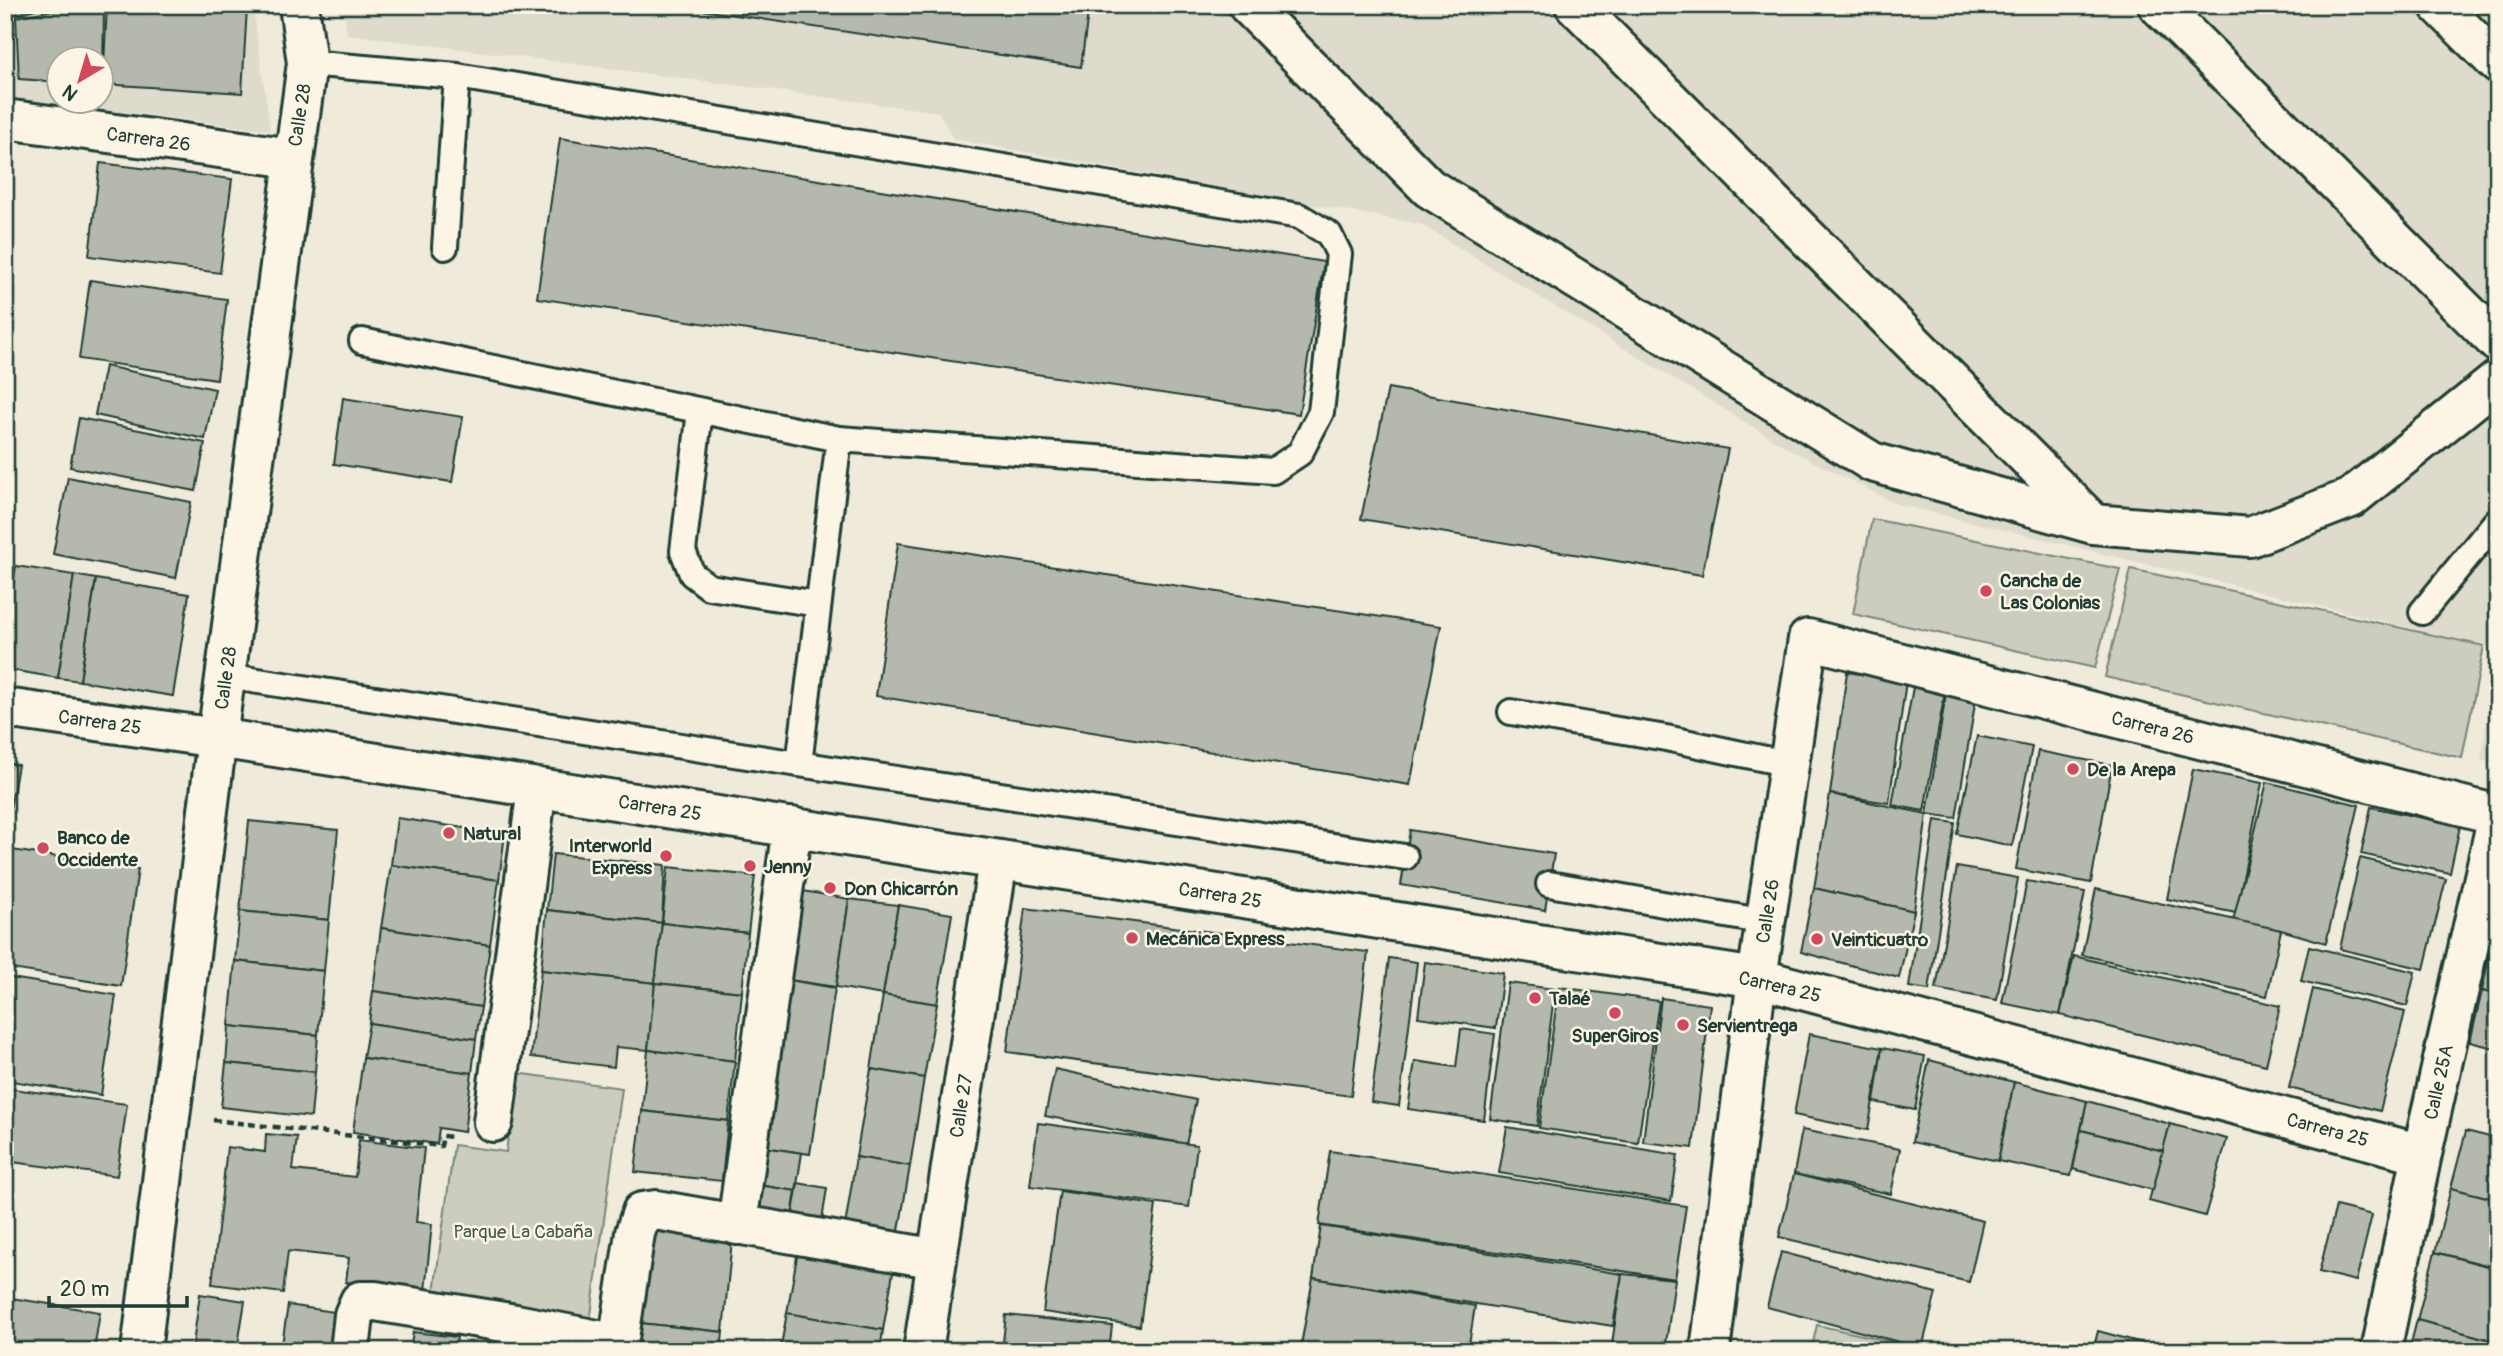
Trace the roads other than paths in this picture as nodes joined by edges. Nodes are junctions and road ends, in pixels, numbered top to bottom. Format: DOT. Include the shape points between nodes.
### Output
graph roads {
  1 [pos="299,5"];
  2 [pos="1248,5"];
  3 [pos="1574,5"];
  4 [pos="2158,5"];
  5 [pos="2439,5"];
  6 [pos="307,63"];
  7 [pos="2498,64"];
  8 [pos="457,76"];
  9 [pos="5,119"];
  10 [pos="293,158"];
  11 [pos="445,247"];
  12 [pos="362,341"];
  13 [pos="2498,344"];
  14 [pos="2498,380"];
  15 [pos="700,411"];
  16 [pos="839,439"];
  17 [pos="2498,519"];
  18 [pos="2093,524"];
  19 [pos="818,604"];
  20 [pos="2422,612"];
  21 [pos="1808,639"];
  22 [pos="226,676"];
  23 [pos="5,708"];
  24 [pos="1511,712"];
  25 [pos="217,738"];
  26 [pos="799,764"];
  27 [pos="1789,764"];
  28 [pos="537,788"];
  29 [pos="2498,815"];
  30 [pos="792,827"];
  31 [pos="1405,857"];
  32 [pos="998,860"];
  33 [pos="1549,884"];
  34 [pos="1766,922"];
  35 [pos="1757,978"];
  36 [pos="493,1122"];
  37 [pos="2422,1154"];
  38 [pos="737,1225"];
  39 [pos="937,1259"];
  40 [pos="618,1347"];
  41 [pos="141,1351"];
  42 [pos="350,1351"];
  43 [pos="923,1351"];
  44 [pos="1710,1351"];
  45 [pos="2381,1351"];
  1 -- 6 [label="street, Calle 28"];
  2 -- 18 [label="street" via="1429,188 1872,462"];
  3 -- 18 [label="street"];
  4 -- 13 [label="street"];
  5 -- 7 [label="street"];
  6 -- 8 [label="lane"];
  6 -- 10 [label="street, Calle 28"];
  8 -- 11 [label="lane"];
  8 -- 16 [label="lane" via="1299,216 1329,234 1339,254 1321,412 1300,453 1273,471"];
  9 -- 10 [label="street, Carrera 26"];
  10 -- 22 [label="street, Calle 28"];
  12 -- 15 [label="lane"];
  14 -- 18 [label="street" via="2351,498 2250,537"];
  15 -- 16 [label="lane"];
  15 -- 19 [label="lane" via="683,551 692,574 709,587"];
  16 -- 19 [label="lane"];
  17 -- 20 [label="lane"];
  19 -- 26 [label="lane"];
  21 -- 27 [label="street, Calle 26"];
  21 -- 29 [label="street, Carrera 26"];
  22 -- 25 [label="street, Calle 28"];
  22 -- 26 [label="lane"];
  23 -- 25 [label="street, Carrera 25"];
  24 -- 27 [label="lane"];
  25 -- 28 [label="street, Carrera 25"];
  25 -- 41 [label="street, Calle 28"];
  26 -- 31 [label="lane"];
  27 -- 34 [label="street, Calle 26"];
  28 -- 30 [label="street, Carrera 25"];
  28 -- 36 [label="street"];
  29 -- 37 [label="street, Calle 25A"];
  30 -- 32 [label="street, Carrera 25"];
  30 -- 38 [label="street"];
  32 -- 35 [label="street, Carrera 25"];
  32 -- 39 [label="street, Calle 27"];
  33 -- 34 [label="lane"];
  34 -- 35 [label="street, Calle 26"];
  35 -- 37 [label="street, Carrera 25"];
  35 -- 44 [label="street, Calle 26"];
  37 -- 45 [label="street, Calle 25A"];
  38 -- 39 [label="street"];
  38 -- 40 [label="street" via="656,1210 642,1212"];
  39 -- 43 [label="street, Calle 27"];
  40 -- 42 [label="street" via="360,1301"];
}
